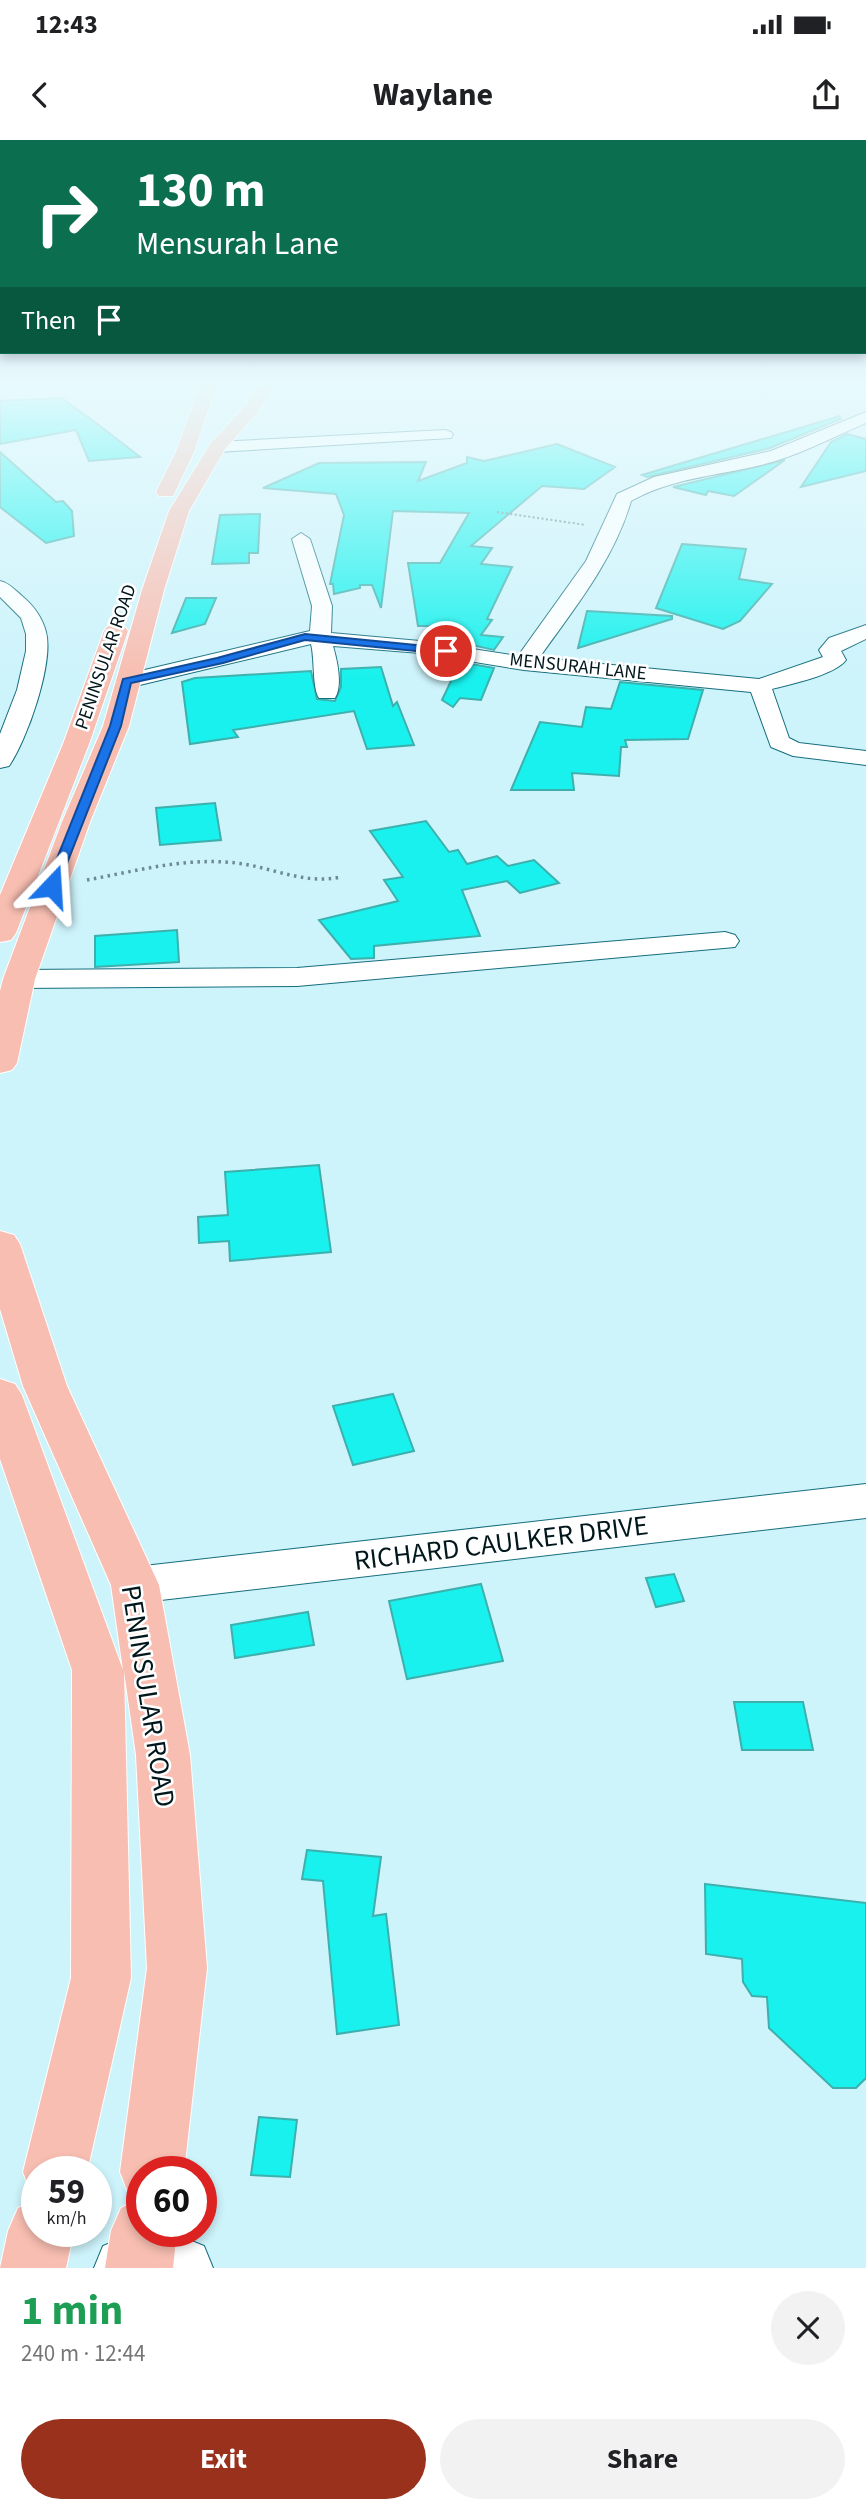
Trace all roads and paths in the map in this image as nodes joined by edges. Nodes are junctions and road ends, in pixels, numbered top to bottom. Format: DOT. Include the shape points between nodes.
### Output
graph roads {
  1 [pos="172,479"];
  2 [pos="198,479"];
  3 [pos="668,479"];
  4 [pos="497,512"];
  5 [pos="611,531"];
  6 [pos="301,539"];
  7 [pos="0,587"];
  8 [pos="866,631"];
  9 [pos="320,637"];
  10 [pos="524,663"];
  11 [pos="127,681"];
  12 [pos="760,686"];
  13 [pos="327,693"];
  14 [pos="866,758"];
  15 [pos="0,761"];
  16 [pos="341,877"];
  17 [pos="52,886"];
  18 [pos="0,933"];
  19 [pos="725,941"];
  20 [pos="19,979"];
  21 [pos="0,1063"];
  22 [pos="0,1244"];
  23 [pos="0,1395"];
  24 [pos="866,1501"];
  25 [pos="135,1585"];
  26 [pos="59,2156"];
  27 [pos="154,2156"];
  28 [pos="37,2247"];
  29 [pos="32,2268"];
  1 -- 18 [label="main road, PENINSULAR ROAD" via="149,525 99,683"];
  2 -- 11 [label="main road, PENINSULAR ROAD" via="179,511"];
  3 -- 5 [label="street" via="624,498"];
  4 -- 5 [label="path"];
  5 -- 10 [label="street"];
  6 -- 9 [label="street" via="322,606"];
  7 -- 15 [label="street" via="31,618 36,636 30,687"];
  8 -- 12 [label="street" via="837,643 830,650 835,660"];
  9 -- 10 [label="street, MENSURAH LANE"];
  9 -- 11 [label="street, MENSURAH LANE" via="287,640"];
  9 -- 13 [label="street"];
  10 -- 12 [label="street, MENSURAH LANE"];
  11 -- 17 [label="main road, PENINSULAR ROAD" via="116,726"];
  12 -- 14 [label="street" via="779,742 793,749"];
  16 -- 17 [label="path" via="323,883 237,863 187,862"];
  17 -- 20 [label="main road, PENINSULAR ROAD"];
  19 -- 20 [label="street" via="297,977"];
  20 -- 21 [label="main road, PENINSULAR ROAD"];
  22 -- 25 [label="main road, PENINSULAR ROAD" via="45,1386"];
  23 -- 26 [label="main road, PENINSULAR ROAD" via="98,1670 101,1979"];
  24 -- 25 [label="street, RICHARD CAULKER DRIVE"];
  25 -- 27 [label="main road, PENINSULAR ROAD" via="163,1755 177,1968"];
  28 -- 29 [label="main road"];
}
